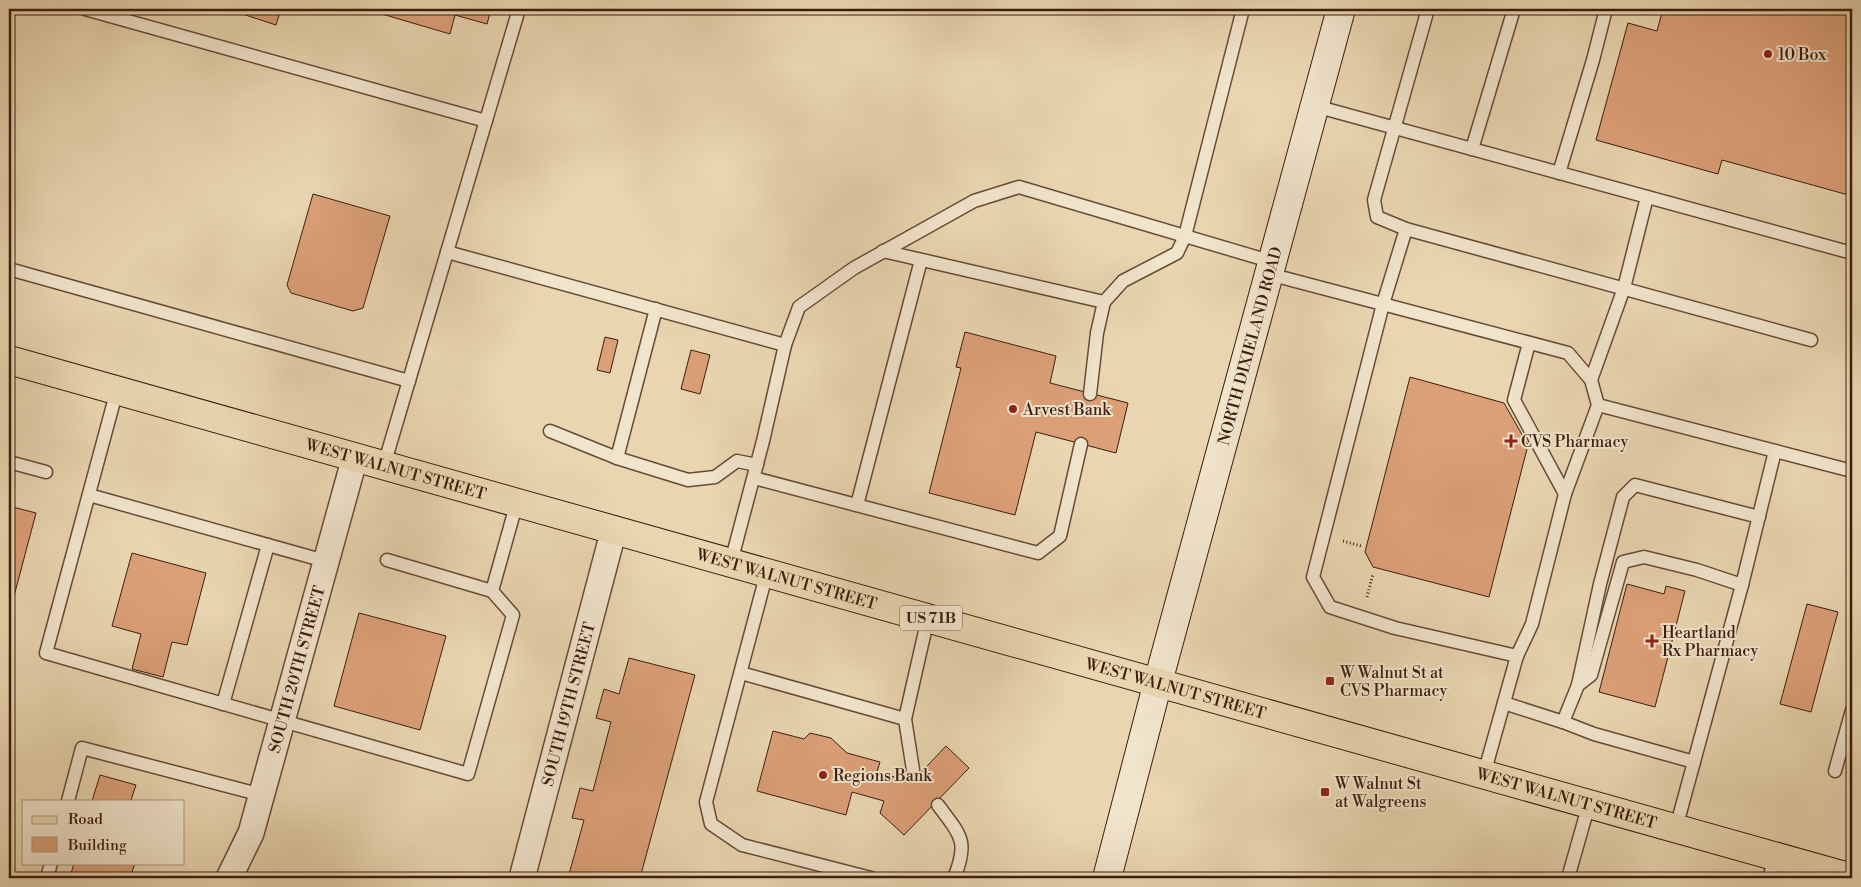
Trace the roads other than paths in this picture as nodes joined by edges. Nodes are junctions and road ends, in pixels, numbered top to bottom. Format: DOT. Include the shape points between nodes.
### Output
graph roads {
  1 [pos="85,9"];
  2 [pos="518,9"];
  3 [pos="1243,9"];
  4 [pos="1341,9"];
  5 [pos="1428,9"];
  6 [pos="1514,9"];
  7 [pos="1606,9"];
  8 [pos="1315,106"];
  9 [pos="486,121"];
  10 [pos="1394,128"];
  11 [pos="1472,149"];
  12 [pos="1559,173"];
  13 [pos="1646,197"];
  14 [pos="1406,229"];
  15 [pos="1185,236"];
  16 [pos="883,251"];
  17 [pos="447,252"];
  18 [pos="1852,253"];
  19 [pos="922,260"];
  20 [pos="1271,268"];
  21 [pos="9,269"];
  22 [pos="1624,288"];
  23 [pos="1104,302"];
  24 [pos="1383,304"];
  25 [pos="656,309"];
  26 [pos="1811,340"];
  27 [pos="1529,343"];
  28 [pos="785,345"];
  29 [pos="9,360"];
  30 [pos="1591,380"];
  31 [pos="409,381"];
  32 [pos="117,390"];
  33 [pos="1090,394"];
  34 [pos="1598,405"];
  35 [pos="550,432"];
  36 [pos="1081,444"];
  37 [pos="1775,451"];
  38 [pos="355,457"];
  39 [pos="617,458"];
  40 [pos="9,462"];
  41 [pos="384,465"];
  42 [pos="1852,471"];
  43 [pos="46,472"];
  44 [pos="755,472"];
  45 [pos="1566,494"];
  46 [pos="89,495"];
  47 [pos="517,502"];
  48 [pos="858,505"];
  49 [pos="1759,518"];
  50 [pos="614,529"];
  51 [pos="268,545"];
  52 [pos="387,560"];
  53 [pos="325,561"];
  54 [pos="731,562"];
  55 [pos="767,572"];
  56 [pos="1742,585"];
  57 [pos="492,591"];
  58 [pos="928,618"];
  59 [pos="1517,656"];
  60 [pos="741,673"];
  61 [pos="1158,682"];
  62 [pos="1578,685"];
  63 [pos="1504,703"];
  64 [pos="223,704"];
  65 [pos="1852,709"];
  66 [pos="905,719"];
  67 [pos="282,720"];
  68 [pos="1563,722"];
  69 [pos="1694,762"];
  70 [pos="913,770"];
  71 [pos="1835,771"];
  72 [pos="1484,774"];
  73 [pos="262,794"];
  74 [pos="68,800"];
  75 [pos="1589,804"];
  76 [pos="938,805"];
  77 [pos="1676,828"];
  78 [pos="51,864"];
  79 [pos="1772,867"];
  80 [pos="47,878"];
  81 [pos="232,878"];
  82 [pos="522,878"];
  83 [pos="871,878"];
  84 [pos="954,878"];
  85 [pos="1107,878"];
  86 [pos="1568,878"];
  87 [pos="1852,878"];
  1 -- 9 [label="lane"];
  2 -- 9 [label="lane"];
  3 -- 15 [label="lane"];
  4 -- 8 [label="main road, NORTH DIXIELAND ROAD"];
  5 -- 10 [label="lane"];
  6 -- 11 [label="lane"];
  7 -- 12 [label="lane"];
  8 -- 10 [label="lane"];
  8 -- 20 [label="main road, NORTH DIXIELAND ROAD"];
  9 -- 17 [label="lane"];
  10 -- 11 [label="lane"];
  10 -- 14 [label="lane" via="1374,200 1377,217"];
  11 -- 12 [label="lane"];
  12 -- 13 [label="lane"];
  13 -- 18 [label="lane"];
  13 -- 22 [label="lane"];
  14 -- 22 [label="lane"];
  14 -- 24 [label="lane"];
  15 -- 16 [label="lane" via="1019,187 974,200"];
  15 -- 20 [label="lane"];
  15 -- 23 [label="lane" via="1177,253 1123,281"];
  16 -- 19 [label="lane"];
  16 -- 28 [label="lane" via="799,308"];
  17 -- 25 [label="lane"];
  17 -- 31 [label="lane"];
  19 -- 23 [label="lane"];
  19 -- 48 [label="lane"];
  20 -- 24 [label="lane"];
  20 -- 61 [label="main road, NORTH DIXIELAND ROAD"];
  21 -- 31 [label="lane"];
  22 -- 26 [label="lane"];
  22 -- 30 [label="lane"];
  23 -- 33 [label="lane"];
  24 -- 27 [label="lane"];
  24 -- 59 [label="lane" via="1313,577 1330,607 1395,628"];
  25 -- 28 [label="lane"];
  25 -- 39 [label="lane"];
  27 -- 30 [label="lane" via="1568,353"];
  27 -- 45 [label="lane" via="1514,400"];
  28 -- 44 [label="lane"];
  29 -- 32 [label="main road, WEST WALNUT STREET / US 71B"];
  30 -- 34 [label="lane"];
  31 -- 41 [label="lane"];
  32 -- 38 [label="main road, WEST WALNUT STREET / US 71B"];
  32 -- 46 [label="lane"];
  34 -- 37 [label="lane"];
  34 -- 45 [label="lane"];
  35 -- 39 [label="lane"];
  36 -- 48 [label="lane" via="1060,536 1038,553"];
  37 -- 42 [label="lane"];
  37 -- 49 [label="lane"];
  38 -- 41 [label="main road, WEST WALNUT STREET / US 71B"];
  38 -- 53 [label="street, SOUTH 20TH STREET"];
  39 -- 44 [label="lane" via="688,480 715,477 736,461"];
  40 -- 43 [label="lane"];
  41 -- 47 [label="main road, WEST WALNUT STREET / US 71B"];
  44 -- 48 [label="lane"];
  44 -- 54 [label="lane"];
  45 -- 59 [label="lane" via="1532,624"];
  46 -- 51 [label="lane"];
  46 -- 64 [label="lane" via="46,653"];
  47 -- 50 [label="main road, WEST WALNUT STREET / US 71B"];
  47 -- 57 [label="lane"];
  49 -- 56 [label="lane"];
  49 -- 62 [label="lane" via="1635,485 1623,497"];
  50 -- 54 [label="main road, WEST WALNUT STREET / US 71B"];
  50 -- 82 [label="street, SOUTH 19TH STREET"];
  51 -- 53 [label="lane"];
  51 -- 64 [label="lane"];
  52 -- 57 [label="lane"];
  53 -- 67 [label="street, SOUTH 20TH STREET"];
  54 -- 55 [label="main road, WEST WALNUT STREET / US 71B"];
  55 -- 58 [label="main road, WEST WALNUT STREET / US 71B"];
  55 -- 60 [label="lane"];
  56 -- 62 [label="lane" via="1644,557 1623,562 1591,675"];
  56 -- 69 [label="lane"];
  57 -- 67 [label="lane" via="513,615 468,774"];
  58 -- 61 [label="main road, WEST WALNUT STREET / US 71B"];
  58 -- 66 [label="lane"];
  59 -- 63 [label="lane"];
  60 -- 66 [label="lane"];
  60 -- 83 [label="lane" via="706,802 711,824 742,845"];
  61 -- 72 [label="main road, WEST WALNUT STREET / US 71B"];
  61 -- 85 [label="main road, NORTH DIXIELAND ROAD"];
  62 -- 68 [label="lane"];
  63 -- 68 [label="lane"];
  63 -- 72 [label="lane"];
  64 -- 67 [label="lane"];
  65 -- 71 [label="lane"];
  66 -- 70 [label="lane"];
  67 -- 73 [label="street, SOUTH 20TH STREET"];
  68 -- 69 [label="lane"];
  69 -- 77 [label="lane"];
  72 -- 75 [label="main road, WEST WALNUT STREET / US 71B"];
  73 -- 74 [label="lane" via="82,748"];
  73 -- 81 [label="street, SOUTH 20TH STREET" via="251,833"];
  75 -- 77 [label="main road, WEST WALNUT STREET / US 71B"];
  75 -- 86 [label="lane"];
  76 -- 84 [label="lane" via="956,829 963,846"];
  77 -- 79 [label="main road, WEST WALNUT STREET / US 71B"];
  78 -- 80 [label="lane"];
  79 -- 87 [label="main road, WEST WALNUT STREET / US 71B"];
}
